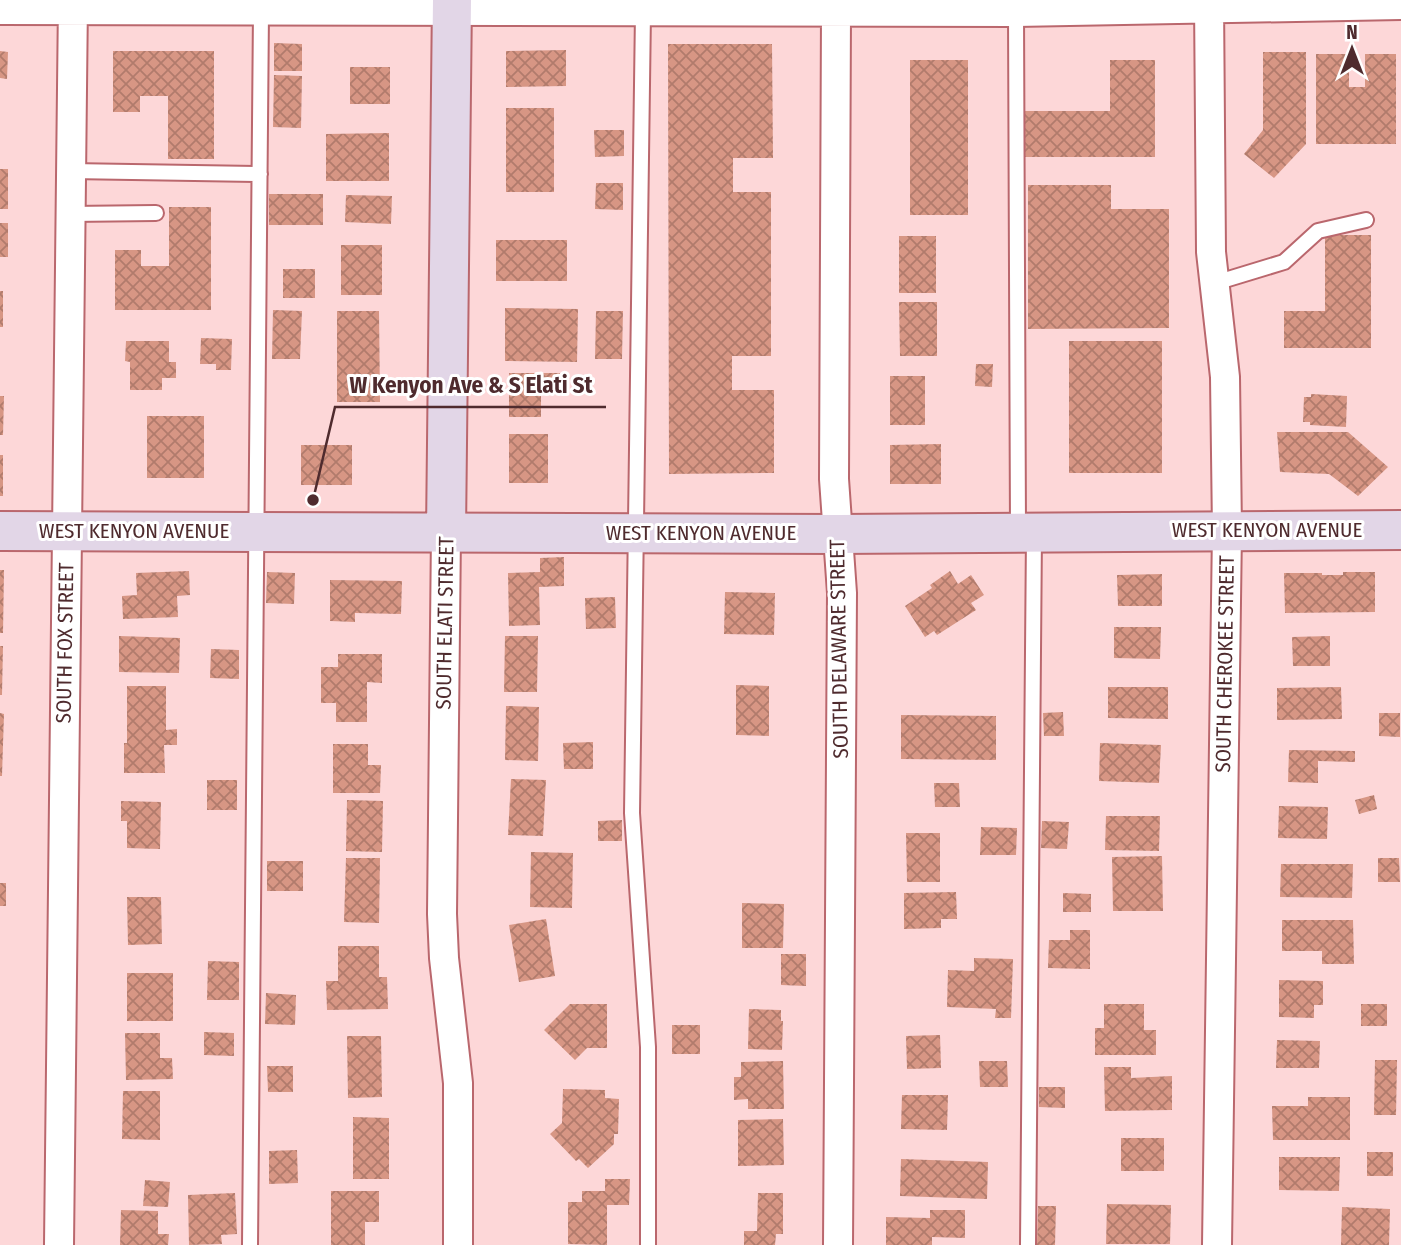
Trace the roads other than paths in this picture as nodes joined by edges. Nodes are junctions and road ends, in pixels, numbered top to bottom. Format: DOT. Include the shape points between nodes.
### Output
graph roads {
  1 [pos="1209,4"];
  2 [pos="72,5"];
  3 [pos="1401,5"];
  4 [pos="376,6"];
  5 [pos="452,6"];
  6 [pos="0,10"];
  7 [pos="261,11"];
  8 [pos="643,12"];
  9 [pos="836,12"];
  10 [pos="1016,12"];
  11 [pos="70,171"];
  12 [pos="260,174"];
  13 [pos="156,213"];
  14 [pos="70,214"];
  15 [pos="1366,220"];
  16 [pos="1215,283"];
  17 [pos="1227,530"];
  18 [pos="1401,530"];
  19 [pos="0,531"];
  20 [pos="66,531"];
  21 [pos="257,531"];
  22 [pos="446,532"];
  23 [pos="1026,532"];
  24 [pos="637,533"];
  25 [pos="838,534"];
  26 [pos="59,1245"];
  27 [pos="250,1245"];
  28 [pos="458,1245"];
  29 [pos="648,1245"];
  30 [pos="838,1245"];
  31 [pos="1028,1245"];
  32 [pos="1217,1245"];
  1 -- 3 [label="street"];
  1 -- 10 [label="street"];
  1 -- 16 [label="street, SOUTH CHEROKEE STREET"];
  2 -- 6 [label="street"];
  2 -- 7 [label="street"];
  2 -- 11 [label="street, SOUTH FOX STREET"];
  4 -- 5 [label="street"];
  4 -- 7 [label="street"];
  5 -- 8 [label="street"];
  5 -- 22 [label="street, SOUTH ELATI STREET"];
  7 -- 12 [label="lane"];
  8 -- 9 [label="street"];
  8 -- 24 [label="lane"];
  9 -- 10 [label="street"];
  9 -- 25 [label="street, SOUTH DELAWARE STREET" via="834,479"];
  10 -- 23 [label="lane"];
  11 -- 12 [label="lane"];
  11 -- 14 [label="street, SOUTH FOX STREET"];
  12 -- 21 [label="lane"];
  13 -- 14 [label="lane"];
  14 -- 20 [label="street, SOUTH FOX STREET"];
  15 -- 16 [label="lane" via="1318,231 1284,262"];
  16 -- 17 [label="street, SOUTH CHEROKEE STREET" via="1225,377"];
  17 -- 18 [label="street, WEST KENYON AVENUE"];
  17 -- 23 [label="street, WEST KENYON AVENUE"];
  17 -- 32 [label="street, SOUTH CHEROKEE STREET"];
  19 -- 20 [label="street, WEST KENYON AVENUE"];
  20 -- 21 [label="street, WEST KENYON AVENUE"];
  20 -- 26 [label="street, SOUTH FOX STREET"];
  21 -- 22 [label="street, WEST KENYON AVENUE"];
  21 -- 27 [label="lane"];
  22 -- 24 [label="street, WEST KENYON AVENUE"];
  22 -- 28 [label="street, SOUTH ELATI STREET" via="442,915 458,1083"];
  23 -- 25 [label="street, WEST KENYON AVENUE"];
  23 -- 31 [label="lane"];
  24 -- 25 [label="street, WEST KENYON AVENUE"];
  24 -- 29 [label="lane" via="632,813 648,1047"];
  25 -- 30 [label="street, SOUTH DELAWARE STREET" via="842,593"];
}
